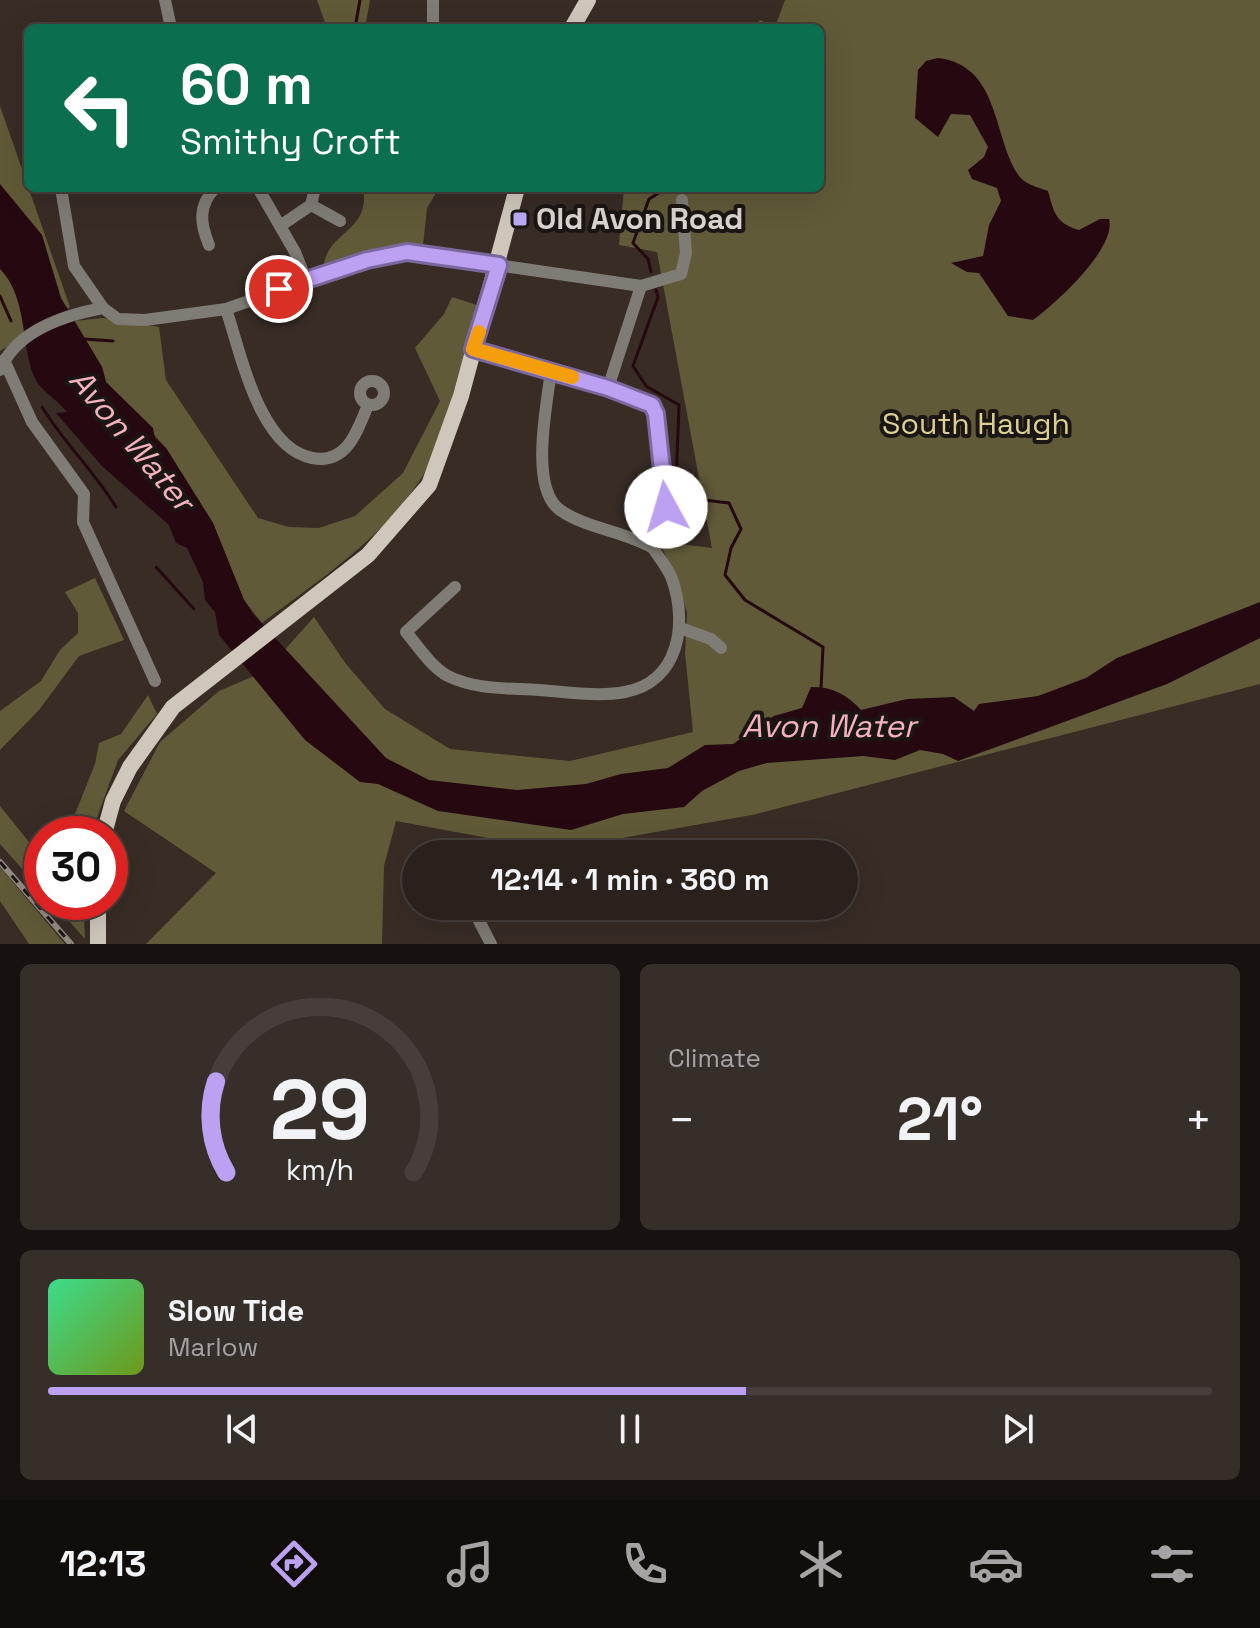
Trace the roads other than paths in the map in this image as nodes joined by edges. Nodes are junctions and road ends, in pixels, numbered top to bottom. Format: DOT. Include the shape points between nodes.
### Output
graph roads {
  1 [pos="165,0"];
  2 [pos="433,0"];
  3 [pos="588,0"];
  4 [pos="170,24"];
  5 [pos="433,24"];
  6 [pos="577,24"];
  7 [pos="62,192"];
  8 [pos="212,192"];
  9 [pos="260,192"];
  10 [pos="314,192"];
  11 [pos="516,192"];
  12 [pos="682,200"];
  13 [pos="311,205"];
  14 [pos="340,221"];
  15 [pos="280,226"];
  16 [pos="209,245"];
  17 [pos="499,265"];
  18 [pos="306,280"];
  19 [pos="641,286"];
  20 [pos="103,308"];
  21 [pos="226,309"];
  22 [pos="473,349"];
  23 [pos="2,365"];
  24 [pos="551,371"];
  25 [pos="608,388"];
  26 [pos="368,405"];
  27 [pos="653,548"];
  28 [pos="455,587"];
  29 [pos="680,628"];
  30 [pos="721,648"];
  31 [pos="155,681"];
  32 [pos="109,816"];
  33 [pos="98,920"];
  34 [pos="479,920"];
  35 [pos="98,943"];
  36 [pos="491,944"];
  1 -- 4 [label="street"];
  2 -- 5 [label="street"];
  3 -- 6 [label="main road"];
  7 -- 20 [label="street" via="74,266"];
  8 -- 16 [label="street" via="202,207 201,226"];
  9 -- 15 [label="street"];
  10 -- 13 [label="street"];
  11 -- 17 [label="main road"];
  12 -- 19 [label="street" via="686,253 681,274"];
  13 -- 14 [label="street"];
  13 -- 15 [label="street"];
  15 -- 18 [label="street"];
  17 -- 18 [label="street" via="407,252"];
  17 -- 19 [label="street"];
  17 -- 22 [label="main road"];
  18 -- 21 [label="street"];
  19 -- 25 [label="street"];
  20 -- 21 [label="street" via="118,319"];
  20 -- 23 [label="street" via="71,313 18,343"];
  21 -- 26 [label="street" via="262,410 284,445 308,458 334,456 354,438"];
  22 -- 24 [label="street"];
  22 -- 32 [label="main road" via="447,444 429,485 368,555 173,707 140,750"];
  23 -- 31 [label="street" via="32,422 84,494 83,522"];
  24 -- 25 [label="street"];
  24 -- 27 [label="street" via="545,491 558,509"];
  25 -- 27 [label="street" via="643,400 656,414 668,520"];
  27 -- 29 [label="street" via="672,576"];
  28 -- 29 [label="street" via="406,632 444,674 479,686 625,692 661,676 675,653"];
  29 -- 30 [label="street"];
  33 -- 35 [label="main road"];
  34 -- 36 [label="street"];
}
